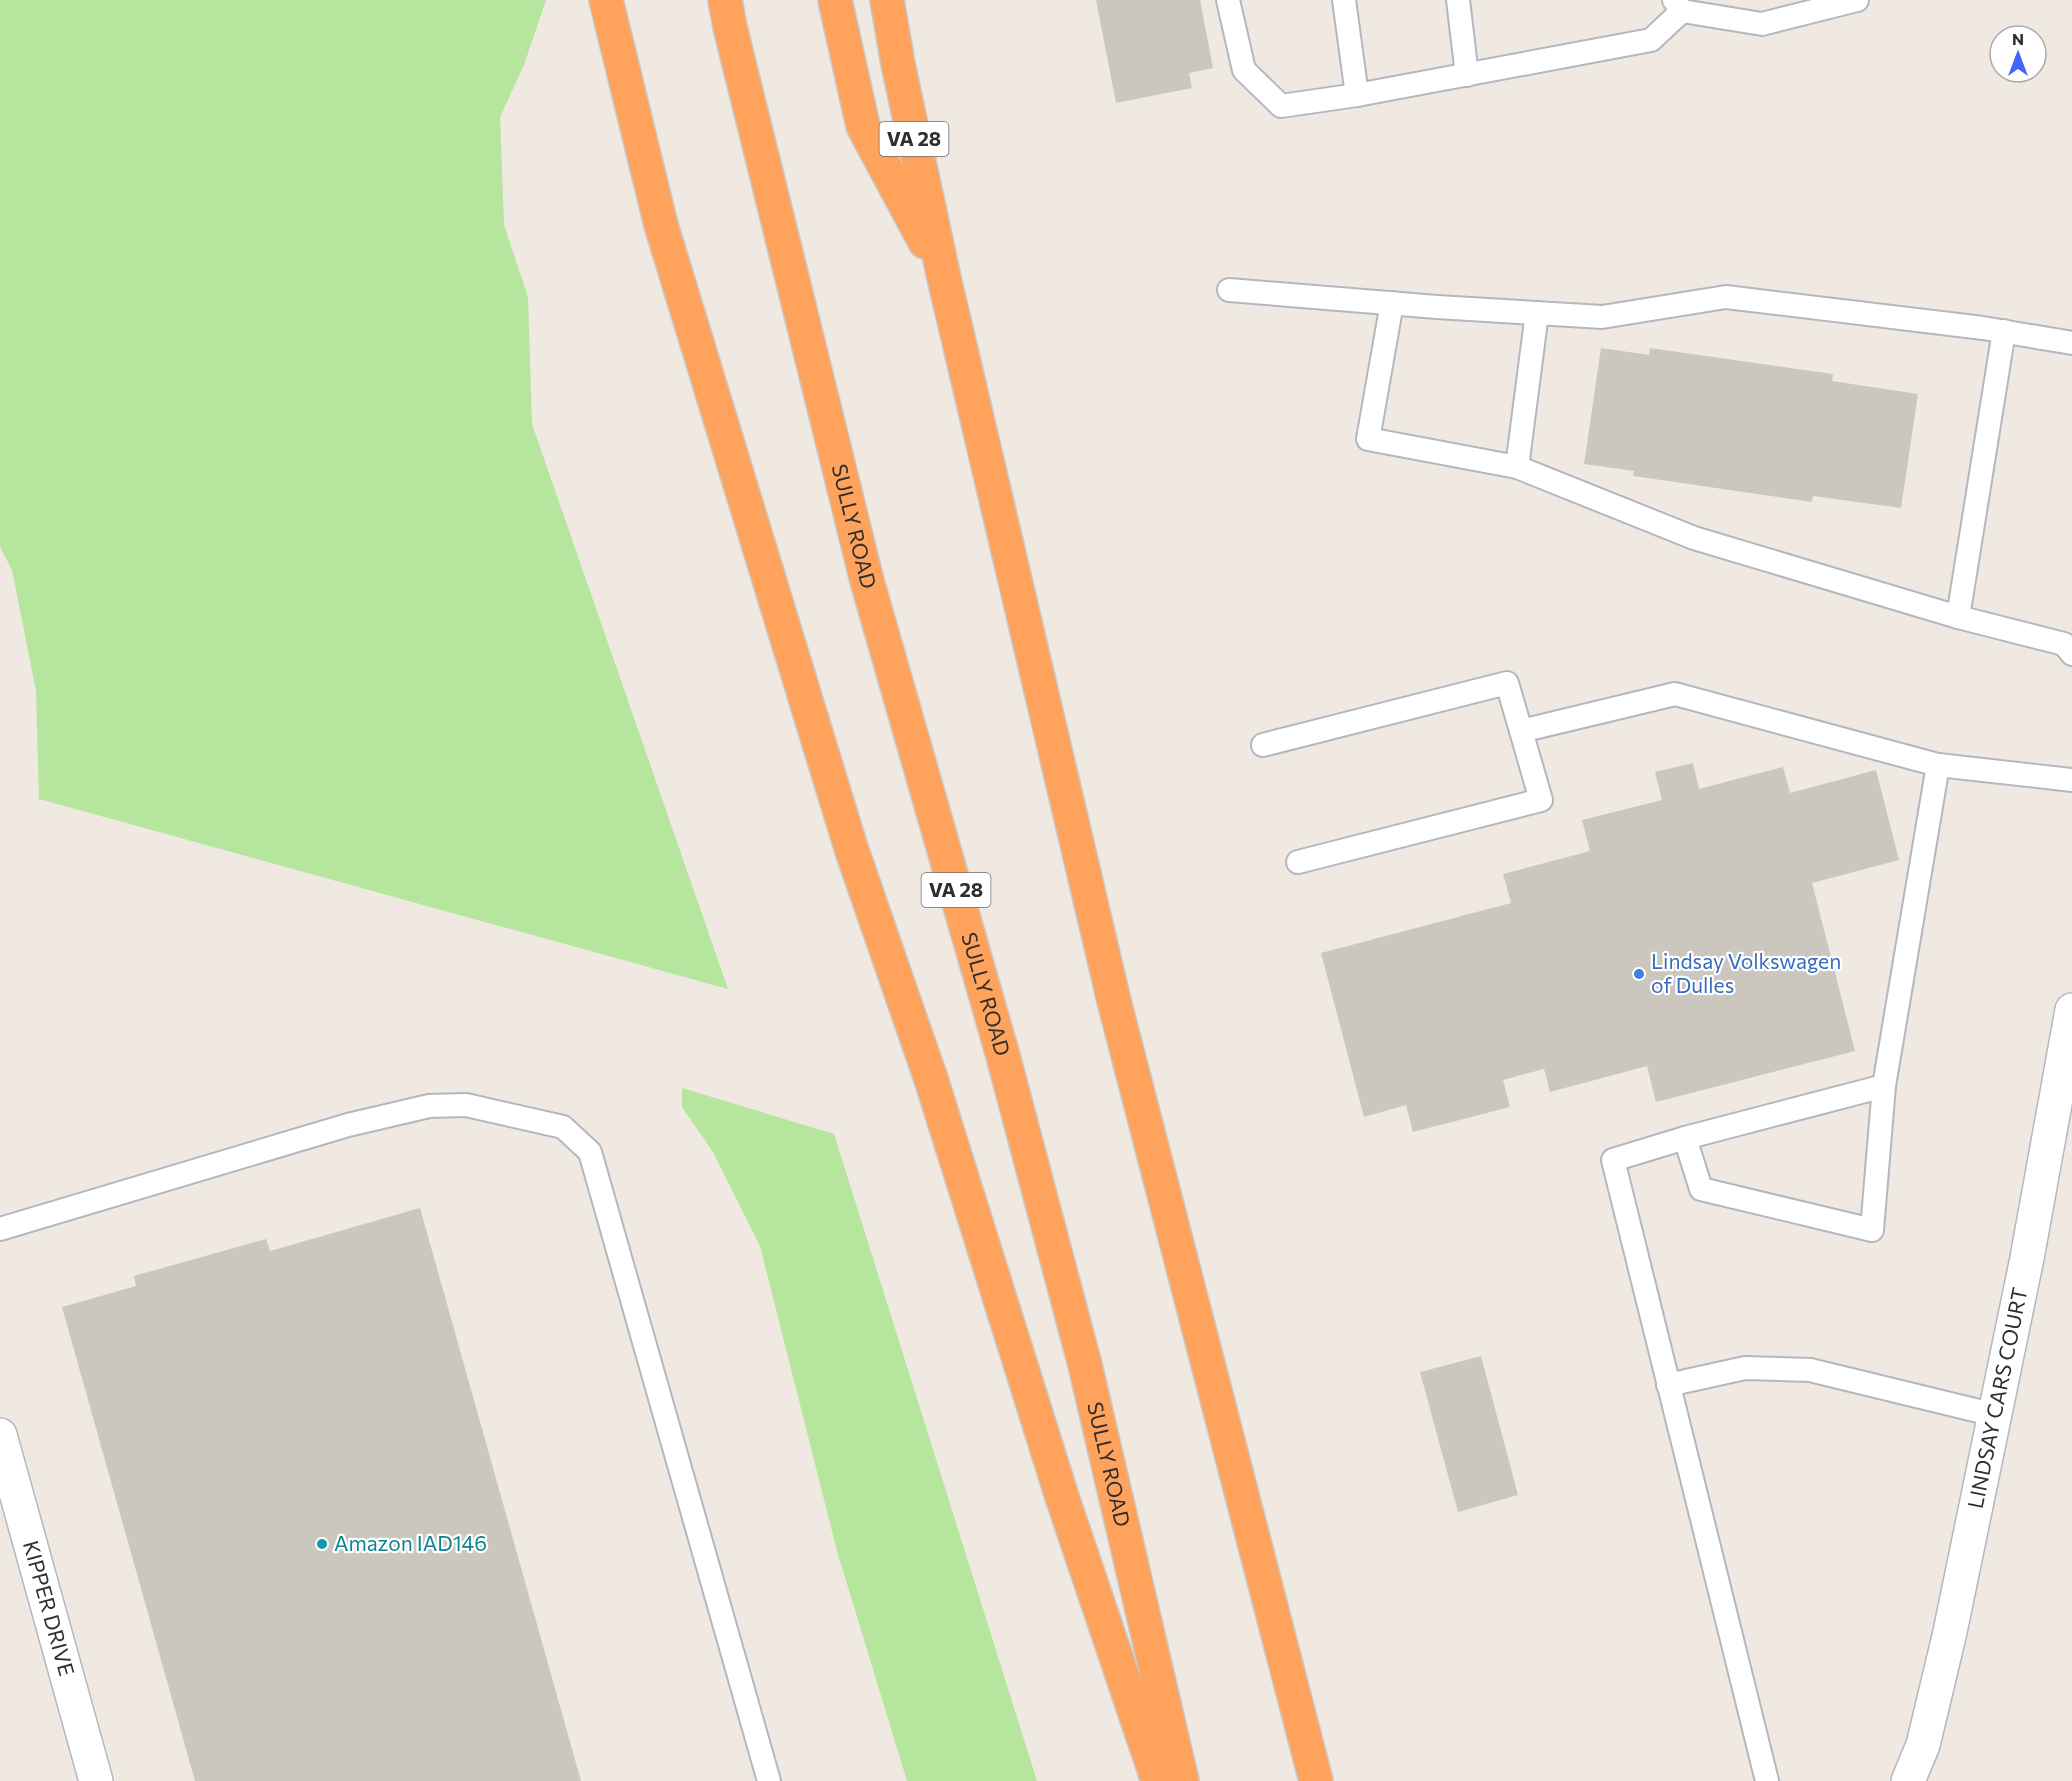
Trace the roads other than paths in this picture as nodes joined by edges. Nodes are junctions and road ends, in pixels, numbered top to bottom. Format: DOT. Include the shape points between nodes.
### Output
graph roads {
  1 [pos="606,0"];
  2 [pos="725,0"];
  3 [pos="835,0"];
  4 [pos="887,0"];
  5 [pos="1228,0"];
  6 [pos="1344,0"];
  7 [pos="1458,0"];
  8 [pos="1857,0"];
  9 [pos="1678,5"];
  10 [pos="1467,75"];
  11 [pos="1358,95"];
  12 [pos="944,278"];
  13 [pos="1229,290"];
  14 [pos="1392,303"];
  15 [pos="1537,313"];
  16 [pos="2004,331"];
  17 [pos="2072,343"];
  18 [pos="1517,467"];
  19 [pos="1958,616"];
  20 [pos="2072,654"];
  21 [pos="1521,731"];
  22 [pos="1263,745"];
  23 [pos="1938,765"];
  24 [pos="2072,780"];
  25 [pos="1298,862"];
  26 [pos="2072,1010"];
  27 [pos="1884,1086"];
  28 [pos="1685,1138"];
  29 [pos="0,1229"];
  30 [pos="1668,1385"];
  31 [pos="1995,1414"];
  32 [pos="0,1435"];
  33 [pos="96,1781"];
  34 [pos="769,1781"];
  35 [pos="1158,1781"];
  36 [pos="1182,1781"];
  37 [pos="1316,1781"];
  38 [pos="1767,1781"];
  39 [pos="1908,1781"];
  1 -- 35 [label="highway" via="661,225 851,848 931,1079 1063,1500"];
  2 -- 36 [label="highway, SULLY ROAD / VA 28" via="867,581 1003,1056 1085,1365"];
  3 -- 12 [label="highway" via="863,126"];
  4 -- 12 [label="highway, VA 28"];
  5 -- 11 [label="lane" via="1244,70 1281,106"];
  6 -- 11 [label="lane"];
  7 -- 10 [label="lane"];
  8 -- 9 [label="lane" via="1762,24"];
  9 -- 10 [label="lane" via="1651,40"];
  10 -- 11 [label="lane"];
  12 -- 37 [label="highway, VA 28" via="1114,1001"];
  13 -- 14 [label="lane"];
  14 -- 15 [label="lane"];
  14 -- 18 [label="lane" via="1368,440"];
  15 -- 16 [label="lane" via="1602,317 1726,297"];
  15 -- 18 [label="lane"];
  16 -- 17 [label="lane"];
  16 -- 19 [label="lane"];
  18 -- 19 [label="lane" via="1694,538"];
  19 -- 20 [label="lane" via="2064,644"];
  21 -- 22 [label="lane" via="1507,683"];
  21 -- 23 [label="lane" via="1675,694"];
  21 -- 25 [label="lane" via="1541,800"];
  23 -- 24 [label="lane"];
  23 -- 27 [label="lane"];
  26 -- 31 [label="street, LINDSAY CARS COURT"];
  27 -- 28 [label="lane"];
  27 -- 28 [label="lane" via="1872,1230 1701,1189"];
  28 -- 30 [label="lane" via="1613,1160"];
  29 -- 34 [label="lane" via="348,1125 429,1106 466,1105 563,1127 590,1152"];
  30 -- 31 [label="lane" via="1745,1368 1810,1370"];
  30 -- 38 [label="lane"];
  31 -- 39 [label="street, LINDSAY CARS COURT" via="1950,1632 1923,1745"];
  32 -- 33 [label="street, KIPPER DRIVE"];
}
